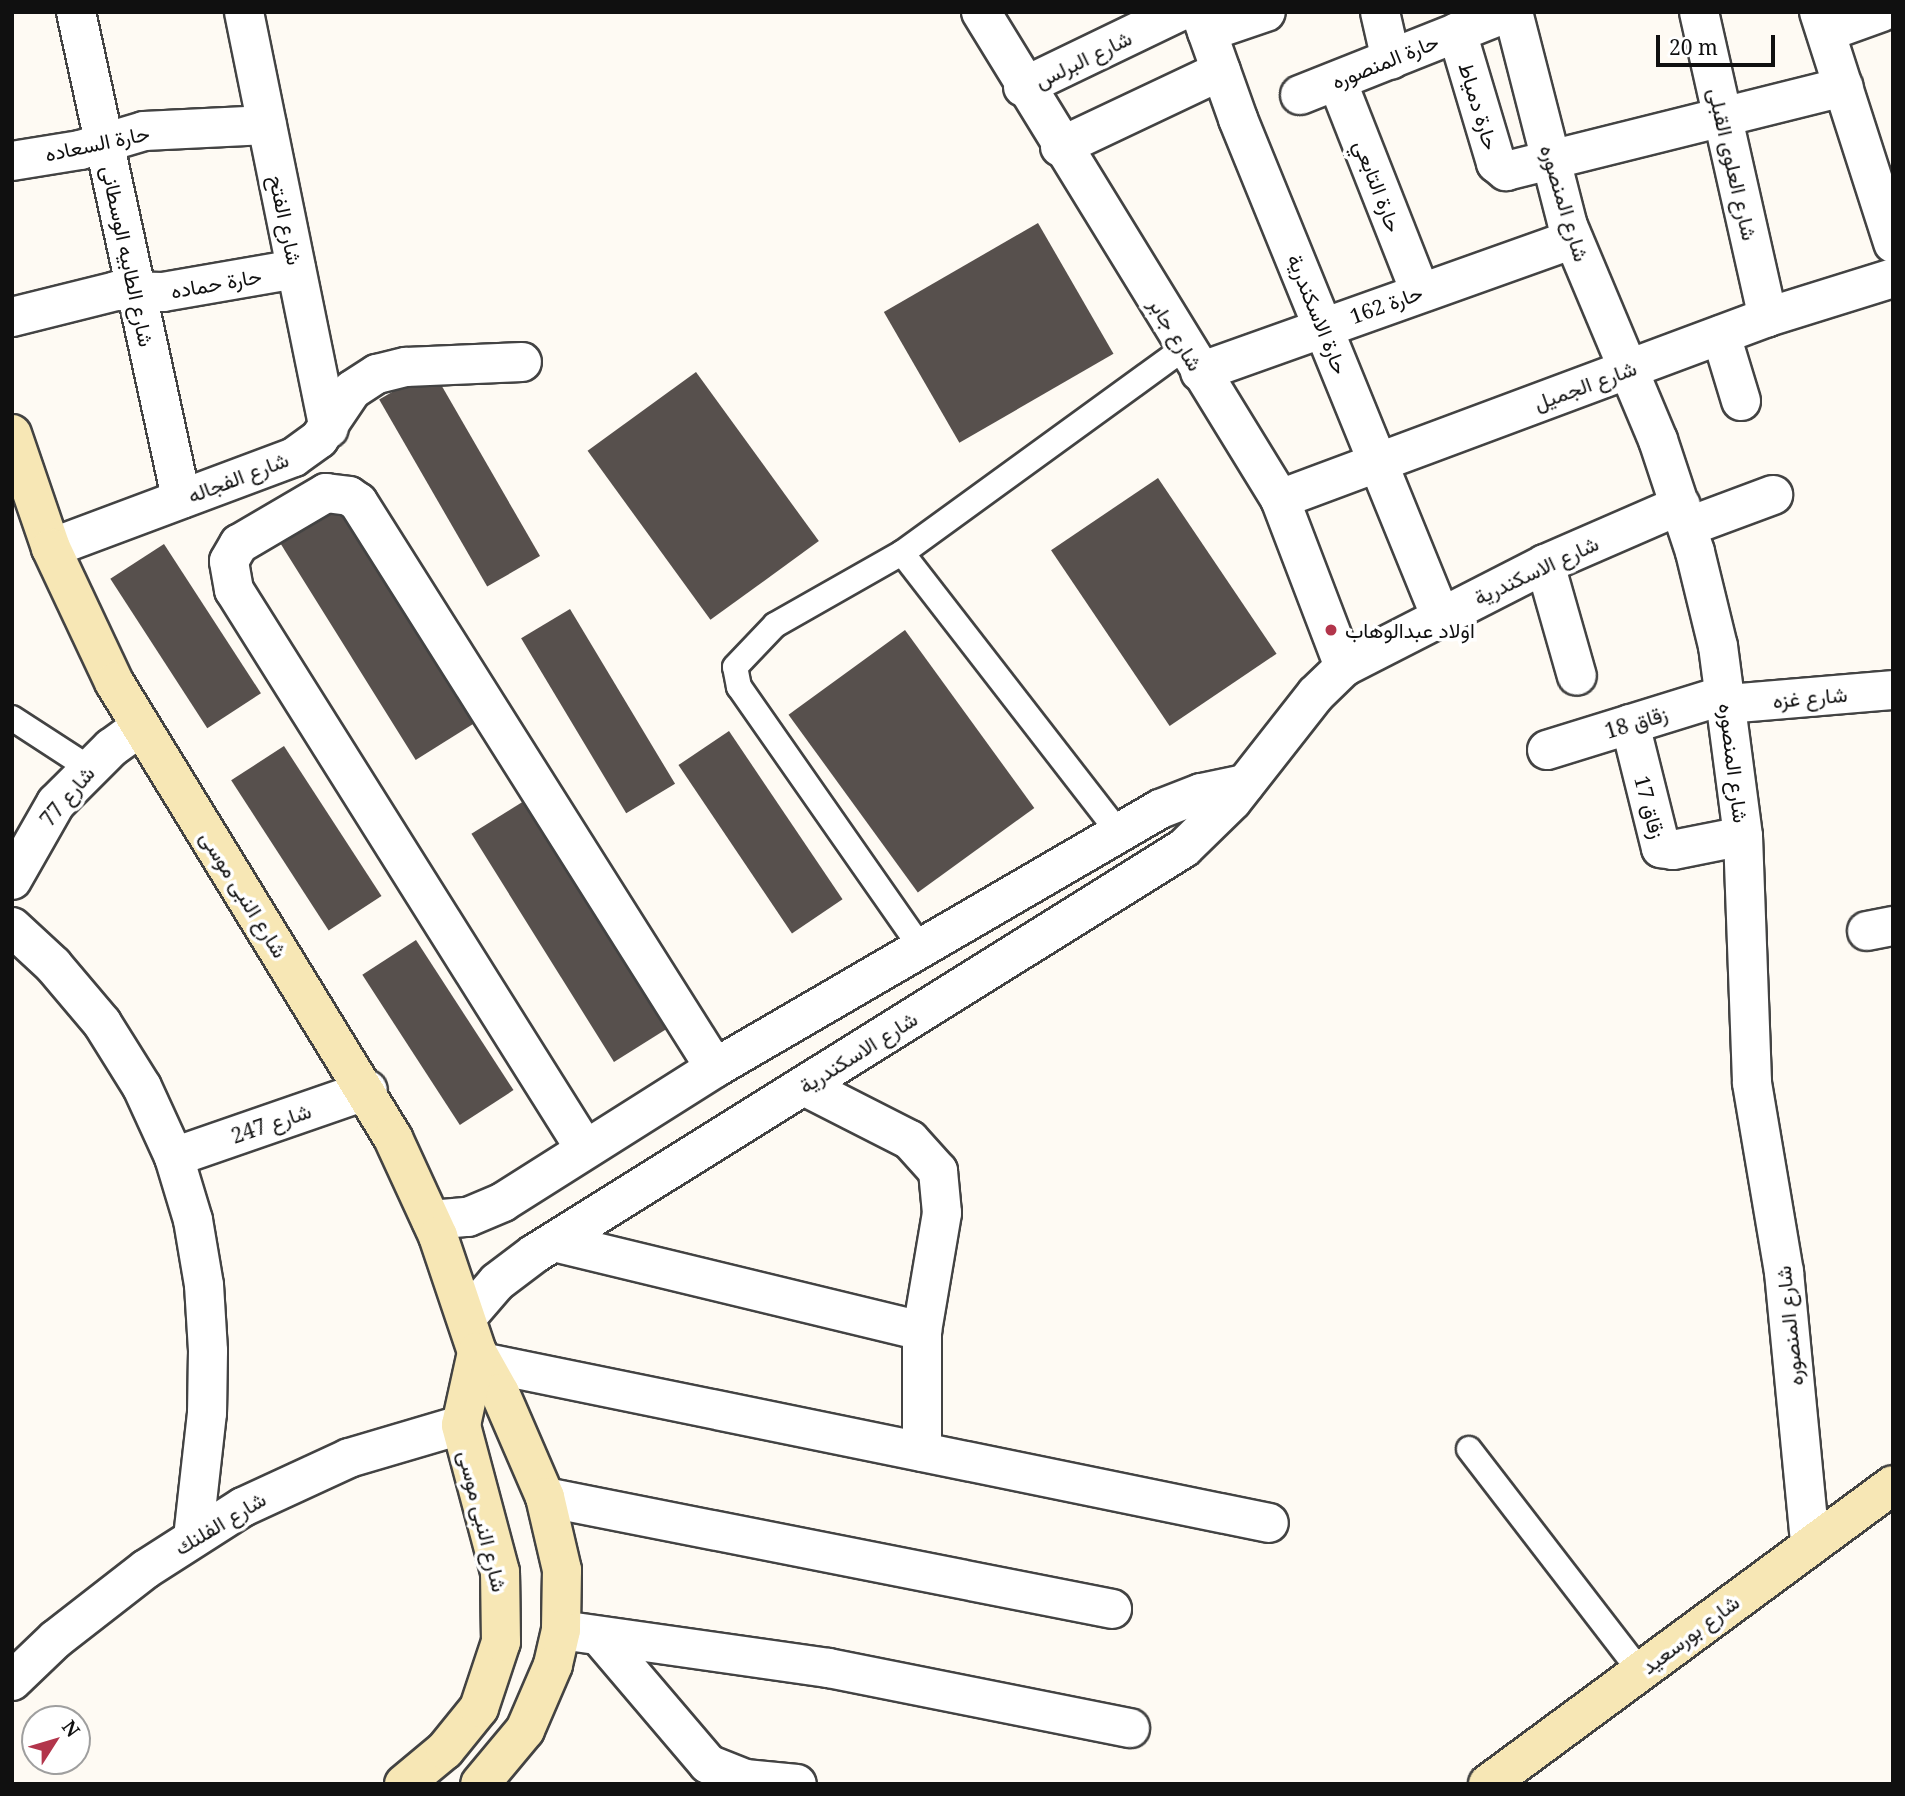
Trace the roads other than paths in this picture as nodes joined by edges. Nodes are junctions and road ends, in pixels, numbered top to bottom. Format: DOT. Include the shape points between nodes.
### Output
graph roads {
  1 [pos="76,12"];
  2 [pos="244,12"];
  3 [pos="981,12"];
  4 [pos="1266,12"];
  5 [pos="1380,12"];
  6 [pos="1511,12"];
  7 [pos="1699,12"];
  8 [pos="1882,12"];
  9 [pos="1195,19"];
  10 [pos="1822,22"];
  11 [pos="1457,33"];
  12 [pos="1391,60"];
  13 [pos="1221,71"];
  14 [pos="1337,80"];
  15 [pos="1024,87"];
  16 [pos="1844,88"];
  17 [pos="1300,95"];
  18 [pos="1723,118"];
  19 [pos="267,125"];
  20 [pos="104,144"];
  21 [pos="1060,147"];
  22 [pos="1551,159"];
  23 [pos="12,160"];
  24 [pos="1573,239"];
  25 [pos="1893,243"];
  26 [pos="296,269"];
  27 [pos="1893,278"];
  28 [pos="136,291"];
  29 [pos="1420,292"];
  30 [pos="12,317"];
  31 [pos="1768,317"];
  32 [pos="1324,327"];
  33 [pos="1721,334"];
  34 [pos="1192,360"];
  35 [pos="522,362"];
  36 [pos="1630,369"];
  37 [pos="1741,401"];
  38 [pos="329,428"];
  39 [pos="12,434"];
  40 [pos="1377,461"];
  41 [pos="1773,495"];
  42 [pos="181,499"];
  43 [pos="1280,499"];
  44 [pos="1684,516"];
  45 [pos="51,548"];
  46 [pos="902,553"];
  47 [pos="1545,564"];
  48 [pos="1440,615"];
  49 [pos="1344,667"];
  50 [pos="1577,676"];
  51 [pos="1893,690"];
  52 [pos="1726,700"];
  53 [pos="12,718"];
  54 [pos="1630,724"];
  55 [pos="139,728"];
  56 [pos="1547,750"];
  57 [pos="89,768"];
  58 [pos="1245,784"];
  59 [pos="1119,834"];
  60 [pos="1743,836"];
  61 [pos="12,880"];
  62 [pos="12,927"];
  63 [pos="922,949"];
  64 [pos="950,993"];
  65 [pos="715,1068"];
  66 [pos="804,1086"];
  67 [pos="368,1090"];
  68 [pos="585,1149"];
  69 [pos="173,1157"];
  70 [pos="431,1220"];
  71 [pos="554,1242"];
  72 [pos="922,1331"];
  73 [pos="475,1344"];
  74 [pos="461,1425"];
  75 [pos="1469,1449"];
  76 [pos="922,1452"];
  77 [pos="1893,1485"];
  78 [pos="545,1497"];
  79 [pos="1269,1523"];
  80 [pos="193,1536"];
  81 [pos="1810,1544"];
  82 [pos="1112,1609"];
  83 [pos="561,1630"];
  84 [pos="600,1637"];
  85 [pos="1640,1671"];
  86 [pos="12,1681"];
  87 [pos="1130,1728"];
  88 [pos="708,1776"];
  89 [pos="404,1784"];
  90 [pos="480,1784"];
  91 [pos="797,1784"];
  92 [pos="1488,1784"];
  1 -- 20 [label="street, شارع الطابيه الوسطانى"];
  2 -- 19 [label="street, شارع الفتح"];
  3 -- 15 [label="street, شارع جابر"];
  4 -- 9 [label="street, شارع البرلس"];
  5 -- 12 [label="street"];
  6 -- 11 [label="street, حارة المنصوره"];
  6 -- 22 [label="street, شارع المنصوره"];
  7 -- 18 [label="street, شارع العلوى القبلى"];
  8 -- 10 [label="street"];
  9 -- 13 [label="street, حارة الاسكندرية"];
  9 -- 15 [label="street, شارع البرلس"];
  10 -- 16 [label="street"];
  11 -- 12 [label="street, حارة المنصوره"];
  11 -- 22 [label="street, حارة دمياط" via="1496,163 1506,170"];
  12 -- 14 [label="street, حارة المنصوره"];
  13 -- 21 [label="street"];
  13 -- 32 [label="street, حارة الاسكندرية"];
  14 -- 17 [label="street, حارة المنصوره"];
  14 -- 29 [label="street, حارة التابعي"];
  15 -- 21 [label="street, شارع جابر"];
  16 -- 18 [label="street"];
  16 -- 25 [label="street"];
  18 -- 22 [label="street"];
  18 -- 31 [label="street, شارع العلوى القبلى"];
  19 -- 20 [label="street, حارة السعاده" via="144,131"];
  19 -- 26 [label="street, شارع الفتح"];
  20 -- 23 [label="street, حارة السعاده"];
  20 -- 28 [label="street, شارع الطابيه الوسطانى"];
  21 -- 34 [label="street, شارع جابر"];
  22 -- 24 [label="street, شارع المنصوره"];
  24 -- 29 [label="street, حارة 162"];
  24 -- 36 [label="street, شارع المنصوره"];
  26 -- 28 [label="street, حارة حماده" via="163,292"];
  26 -- 38 [label="street, شارع الفتح"];
  27 -- 31 [label="street, شارع الجميل"];
  28 -- 30 [label="street, حارة حماده" via="116,291"];
  28 -- 42 [label="street, شارع الطابيه الوسطانى"];
  29 -- 32 [label="street, حارة 162"];
  31 -- 33 [label="street, شارع الجميل"];
  32 -- 34 [label="street, حارة 162"];
  32 -- 40 [label="street, حارة الاسكندرية"];
  33 -- 36 [label="street, شارع الجميل"];
  33 -- 37 [label="street"];
  34 -- 43 [label="street, شارع جابر"];
  34 -- 46 [label="lane"];
  35 -- 38 [label="street, شارع الفجاله" via="391,369 352,390"];
  36 -- 40 [label="street, شارع الجميل"];
  36 -- 44 [label="street, شارع المنصوره"];
  38 -- 42 [label="street, شارع الفجاله" via="293,457"];
  39 -- 45 [label="street, شارع النبى موسى"];
  40 -- 43 [label="street, شارع الجميل"];
  40 -- 48 [label="street, حارة الاسكندرية"];
  41 -- 44 [label="street, شارع الاسكندرية"];
  42 -- 45 [label="street, شارع الفجاله"];
  43 -- 49 [label="street, شارع جابر"];
  44 -- 47 [label="street, شارع الاسكندرية"];
  44 -- 52 [label="street, شارع المنصوره" via="1707,599"];
  45 -- 55 [label="street, شارع النبى موسى" via="91,638"];
  46 -- 59 [label="lane"];
  46 -- 63 [label="lane" via="775,625 734,667 738,687"];
  47 -- 48 [label="street, شارع الاسكندرية"];
  47 -- 50 [label="street"];
  48 -- 49 [label="street, شارع الاسكندرية"];
  49 -- 58 [label="street, شارع الاسكندرية" via="1316,694"];
  51 -- 52 [label="street, شارع غزه"];
  52 -- 54 [label="street, زقاق 18"];
  52 -- 60 [label="street, شارع المنصوره"];
  53 -- 57 [label="lane"];
  54 -- 56 [label="street, زقاق 18"];
  54 -- 60 [label="street, زقاق 17" via="1661,848 1673,850"];
  55 -- 57 [label="street, شارع 77"];
  55 -- 67 [label="street, شارع النبى موسى"];
  57 -- 61 [label="street, شارع 77" via="33,838"];
  58 -- 59 [label="street" via="1181,800"];
  58 -- 64 [label="street, شارع الاسكندرية" via="1201,833 1166,861"];
  59 -- 63 [label="street"];
  60 -- 81 [label="street, شارع المنصوره" via="1752,1083 1784,1272"];
  62 -- 69 [label="street" via="53,965 102,1023 142,1087"];
  63 -- 64 [label="street"];
  63 -- 65 [label="street"];
  64 -- 66 [label="street, شارع الاسكندرية"];
  65 -- 68 [label="street"];
  65 -- 68 [label="street" via="358,502 326,493 239,544 229,561 234,590"];
  66 -- 71 [label="street, شارع الاسكندرية"];
  66 -- 72 [label="street" via="910,1140 939,1171 942,1213"];
  67 -- 69 [label="street, شارع 247"];
  67 -- 70 [label="street, شارع النبى موسى"];
  68 -- 70 [label="street" via="486,1211"];
  69 -- 80 [label="street" via="193,1220 204,1285 208,1351 206,1425"];
  70 -- 73 [label="street, شارع النبى موسى"];
  71 -- 72 [label="street"];
  71 -- 73 [label="street, شارع الاسكندرية" via="497,1282"];
  72 -- 76 [label="street"];
  73 -- 74 [label="street, شارع النبى موسى"];
  73 -- 76 [label="street"];
  73 -- 78 [label="street, شارع النبى موسى"];
  74 -- 80 [label="street, شارع الفلنك" via="349,1458 295,1480"];
  74 -- 89 [label="street, شارع النبى موسى" via="500,1572 501,1642 479,1708 445,1750"];
  75 -- 85 [label="lane"];
  76 -- 79 [label="street"];
  77 -- 81 [label="street, شارع بورسعيد"];
  78 -- 82 [label="street"];
  78 -- 83 [label="street, شارع النبى موسى" via="562,1570"];
  80 -- 86 [label="street, شارع الفلنك" via="101,1603"];
  81 -- 85 [label="street, شارع بورسعيد"];
  83 -- 84 [label="street"];
  83 -- 90 [label="street, شارع النبى موسى" via="549,1676 525,1730"];
  84 -- 87 [label="street" via="830,1668"];
  84 -- 88 [label="street"];
  85 -- 92 [label="street, شارع بورسعيد"];
  88 -- 91 [label="street"];
}
